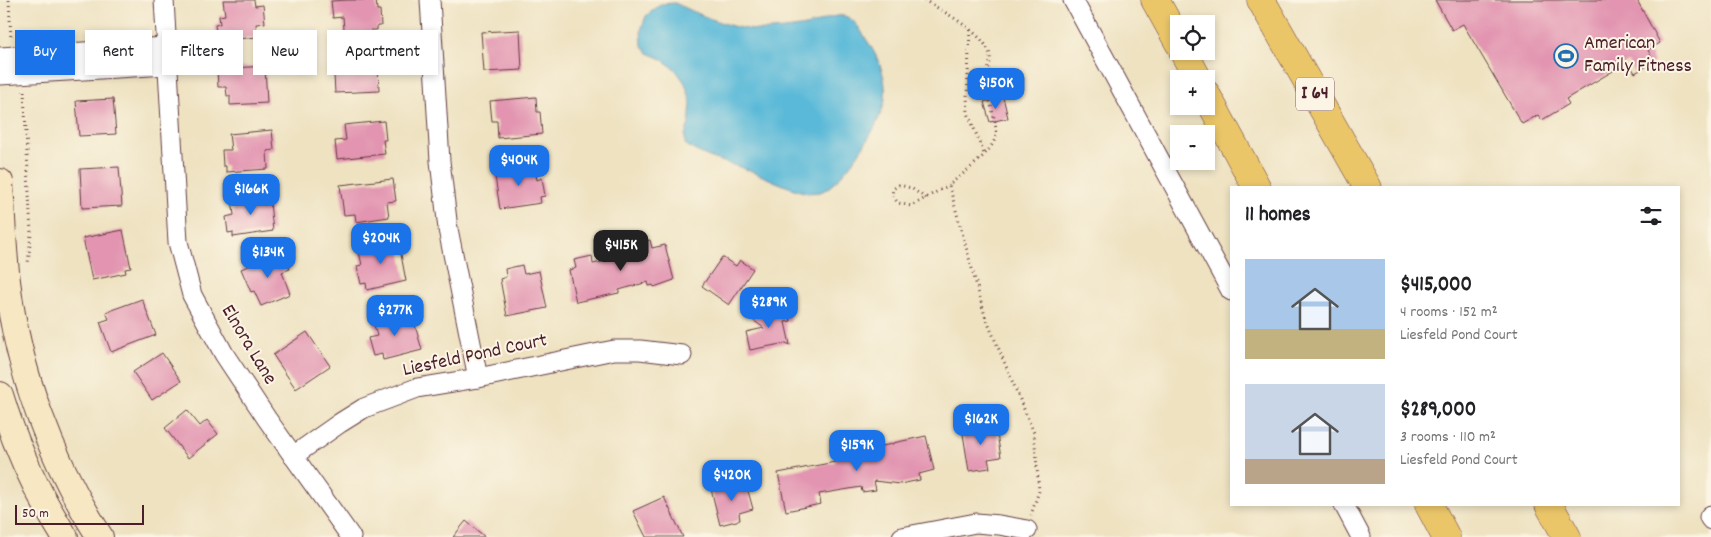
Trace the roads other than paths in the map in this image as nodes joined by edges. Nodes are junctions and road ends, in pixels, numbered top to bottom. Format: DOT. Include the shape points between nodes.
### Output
graph roads {
  1 [pos="164,0"];
  2 [pos="430,0"];
  3 [pos="1074,0"];
  4 [pos="1155,0"];
  5 [pos="1261,0"];
  6 [pos="1170,27"];
  7 [pos="166,30"];
  8 [pos="162,56"];
  9 [pos="11,62"];
  10 [pos="0,75"];
  11 [pos="168,75"];
  12 [pos="1215,111"];
  13 [pos="0,182"];
  14 [pos="1256,186"];
  15 [pos="1367,186"];
  16 [pos="1230,289"];
  17 [pos="682,355"];
  18 [pos="478,378"];
  19 [pos="0,395"];
  20 [pos="293,456"];
  21 [pos="1345,506"];
  22 [pos="1430,506"];
  23 [pos="1550,506"];
  24 [pos="1711,515"];
  25 [pos="1711,520"];
  26 [pos="1027,530"];
  27 [pos="909,536"];
  28 [pos="65,537"];
  29 [pos="100,537"];
  30 [pos="351,537"];
  31 [pos="1361,537"];
  32 [pos="1446,537"];
  33 [pos="1567,537"];
  1 -- 7 [label="street, Elnora Lane"];
  2 -- 18 [label="street" via="440,161 448,229"];
  3 -- 16 [label="street"];
  4 -- 6 [label="highway"];
  5 -- 15 [label="highway, I 64"];
  8 -- 9 [label="street"];
  9 -- 10 [label="street"];
  11 -- 20 [label="street, Elnora Lane" via="178,242 192,295 224,354"];
  12 -- 14 [label="highway"];
  13 -- 29 [label="street" via="7,281 26,374 57,458"];
  17 -- 18 [label="street, Liesfeld Pond Court" via="614,350"];
  18 -- 20 [label="street, Liesfeld Pond Court" via="416,388 364,408"];
  19 -- 28 [label="street" via="36,487"];
  20 -- 30 [label="street, Elnora Lane"];
  21 -- 31 [label="street"];
  22 -- 32 [label="highway"];
  23 -- 33 [label="highway"];
  24 -- 25 [label="street"];
  26 -- 27 [label="street" via="976,523"];
}
